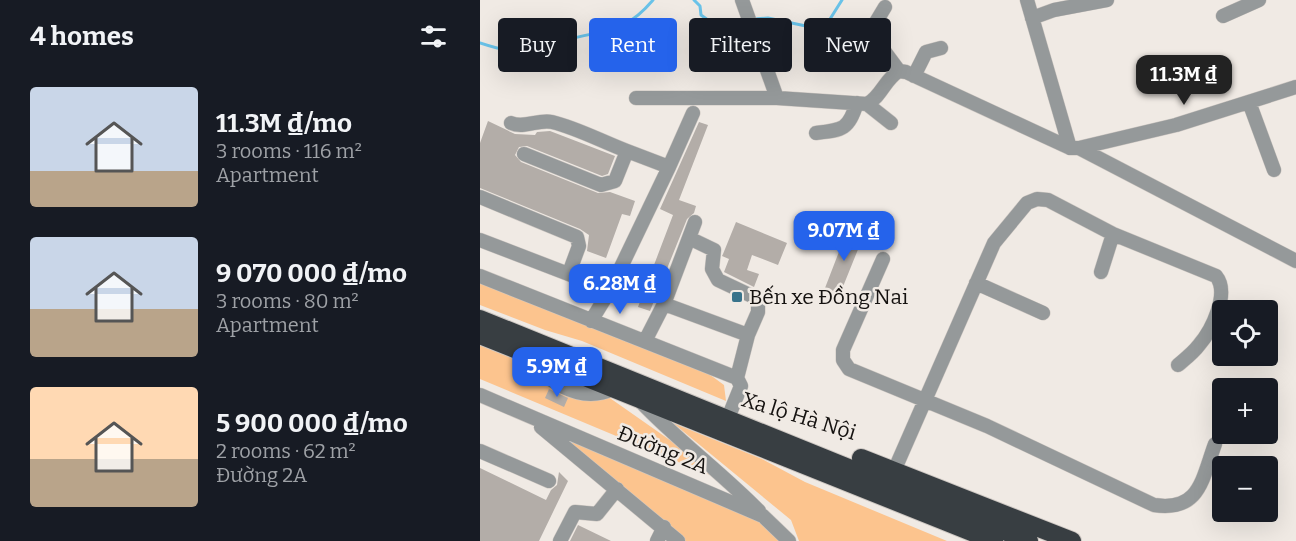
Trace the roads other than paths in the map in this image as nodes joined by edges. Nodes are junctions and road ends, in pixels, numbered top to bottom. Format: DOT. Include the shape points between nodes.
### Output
graph roads {
  1 [pos="1027,0"];
  2 [pos="1107,0"];
  3 [pos="1259,0"];
  4 [pos="885,7"];
  5 [pos="746,12"];
  6 [pos="1223,16"];
  7 [pos="1032,18"];
  8 [pos="940,48"];
  9 [pos="899,71"];
  10 [pos="914,76"];
  11 [pos="1296,87"];
  12 [pos="636,98"];
  13 [pos="777,98"];
  14 [pos="1249,102"];
  15 [pos="865,103"];
  16 [pos="693,113"];
  17 [pos="511,123"];
  18 [pos="891,123"];
  19 [pos="816,133"];
  20 [pos="1074,148"];
  21 [pos="627,151"];
  22 [pos="524,154"];
  23 [pos="669,167"];
  24 [pos="1274,170"];
  25 [pos="480,197"];
  26 [pos="695,222"];
  27 [pos="1113,234"];
  28 [pos="689,238"];
  29 [pos="480,240"];
  30 [pos="883,259"];
  31 [pos="1296,261"];
  32 [pos="1101,272"];
  33 [pos="569,273"];
  34 [pos="480,276"];
  35 [pos="976,284"];
  36 [pos="610,290"];
  37 [pos="664,304"];
  38 [pos="1043,314"];
  39 [pos="480,319"];
  40 [pos="591,321"];
  41 [pos="480,335"];
  42 [pos="748,336"];
  43 [pos="645,341"];
  44 [pos="1178,365"];
  45 [pos="737,378"];
  46 [pos="480,395"];
  47 [pos="924,398"];
  48 [pos="640,400"];
  49 [pos="528,417"];
  50 [pos="728,418"];
  51 [pos="771,442"];
  52 [pos="1215,444"];
  53 [pos="480,451"];
  54 [pos="894,471"];
  55 [pos="549,481"];
  56 [pos="617,489"];
  57 [pos="763,516"];
  58 [pos="664,527"];
  59 [pos="560,541"];
  60 [pos="657,541"];
  61 [pos="678,541"];
  62 [pos="789,541"];
  63 [pos="962,541"];
  64 [pos="994,541"];
  65 [pos="1029,541"];
  66 [pos="1072,541"];
  1 -- 7 [label="street"];
  2 -- 7 [label="street"];
  3 -- 6 [label="street"];
  4 -- 9 [label="street" via="870,32"];
  5 -- 13 [label="street"];
  7 -- 20 [label="street"];
  8 -- 10 [label="street" via="926,52"];
  9 -- 10 [label="street"];
  9 -- 15 [label="street"];
  10 -- 20 [label="street"];
  11 -- 14 [label="street"];
  12 -- 13 [label="street"];
  13 -- 15 [label="street"];
  14 -- 20 [label="street" via="1176,125"];
  14 -- 24 [label="street"];
  15 -- 18 [label="street"];
  15 -- 19 [label="street" via="841,130"];
  16 -- 23 [label="street"];
  17 -- 21 [label="street" via="555,123"];
  20 -- 31 [label="street"];
  21 -- 22 [label="street" via="615,181 606,185"];
  21 -- 23 [label="street"];
  23 -- 36 [label="street"];
  25 -- 33 [label="street" via="577,237 579,246"];
  26 -- 28 [label="street"];
  27 -- 32 [label="street"];
  27 -- 35 [label="street" via="1037,198 1020,209 994,243"];
  27 -- 44 [label="street" via="1205,270 1221,283 1214,318 1200,345"];
  28 -- 37 [label="street"];
  28 -- 42 [label="street" via="714,250 712,268 718,280 754,297 758,303"];
  29 -- 33 [label="street"];
  30 -- 47 [label="street" via="843,350 843,360 860,375"];
  33 -- 36 [label="street"];
  34 -- 40 [label="street"];
  35 -- 38 [label="street"];
  35 -- 47 [label="street"];
  36 -- 40 [label="street"];
  37 -- 42 [label="street"];
  37 -- 43 [label="street"];
  39 -- 50 [label="highway, Xa lộ Hà Nội"];
  40 -- 43 [label="street"];
  41 -- 48 [label="highway, Xa lộ Hà Nội"];
  42 -- 45 [label="street"];
  43 -- 45 [label="street"];
  45 -- 50 [label="street" via="741,386"];
  46 -- 49 [label="street, Đường 2A"];
  47 -- 52 [label="street" via="1154,505 1172,508 1186,503 1197,492"];
  47 -- 54 [label="street"];
  48 -- 51 [label="highway, Xa lộ Hà Nội"];
  48 -- 57 [label="street"];
  49 -- 56 [label="street"];
  49 -- 57 [label="street, Đường 2A"];
  50 -- 51 [label="highway, Xa lộ Hà Nội"];
  51 -- 54 [label="highway, Xa lộ Hà Nội" via="807,437"];
  51 -- 63 [label="highway, Xa lộ Hà Nội" via="777,461 802,474"];
  51 -- 64 [label="highway"];
  51 -- 65 [label="highway"];
  53 -- 55 [label="street"];
  54 -- 66 [label="highway, Xa lộ Hà Nội"];
  56 -- 58 [label="street"];
  56 -- 59 [label="street" via="597,514 575,512"];
  57 -- 62 [label="street, Đường 2A"];
  58 -- 60 [label="street"];
  58 -- 61 [label="street"];
}
